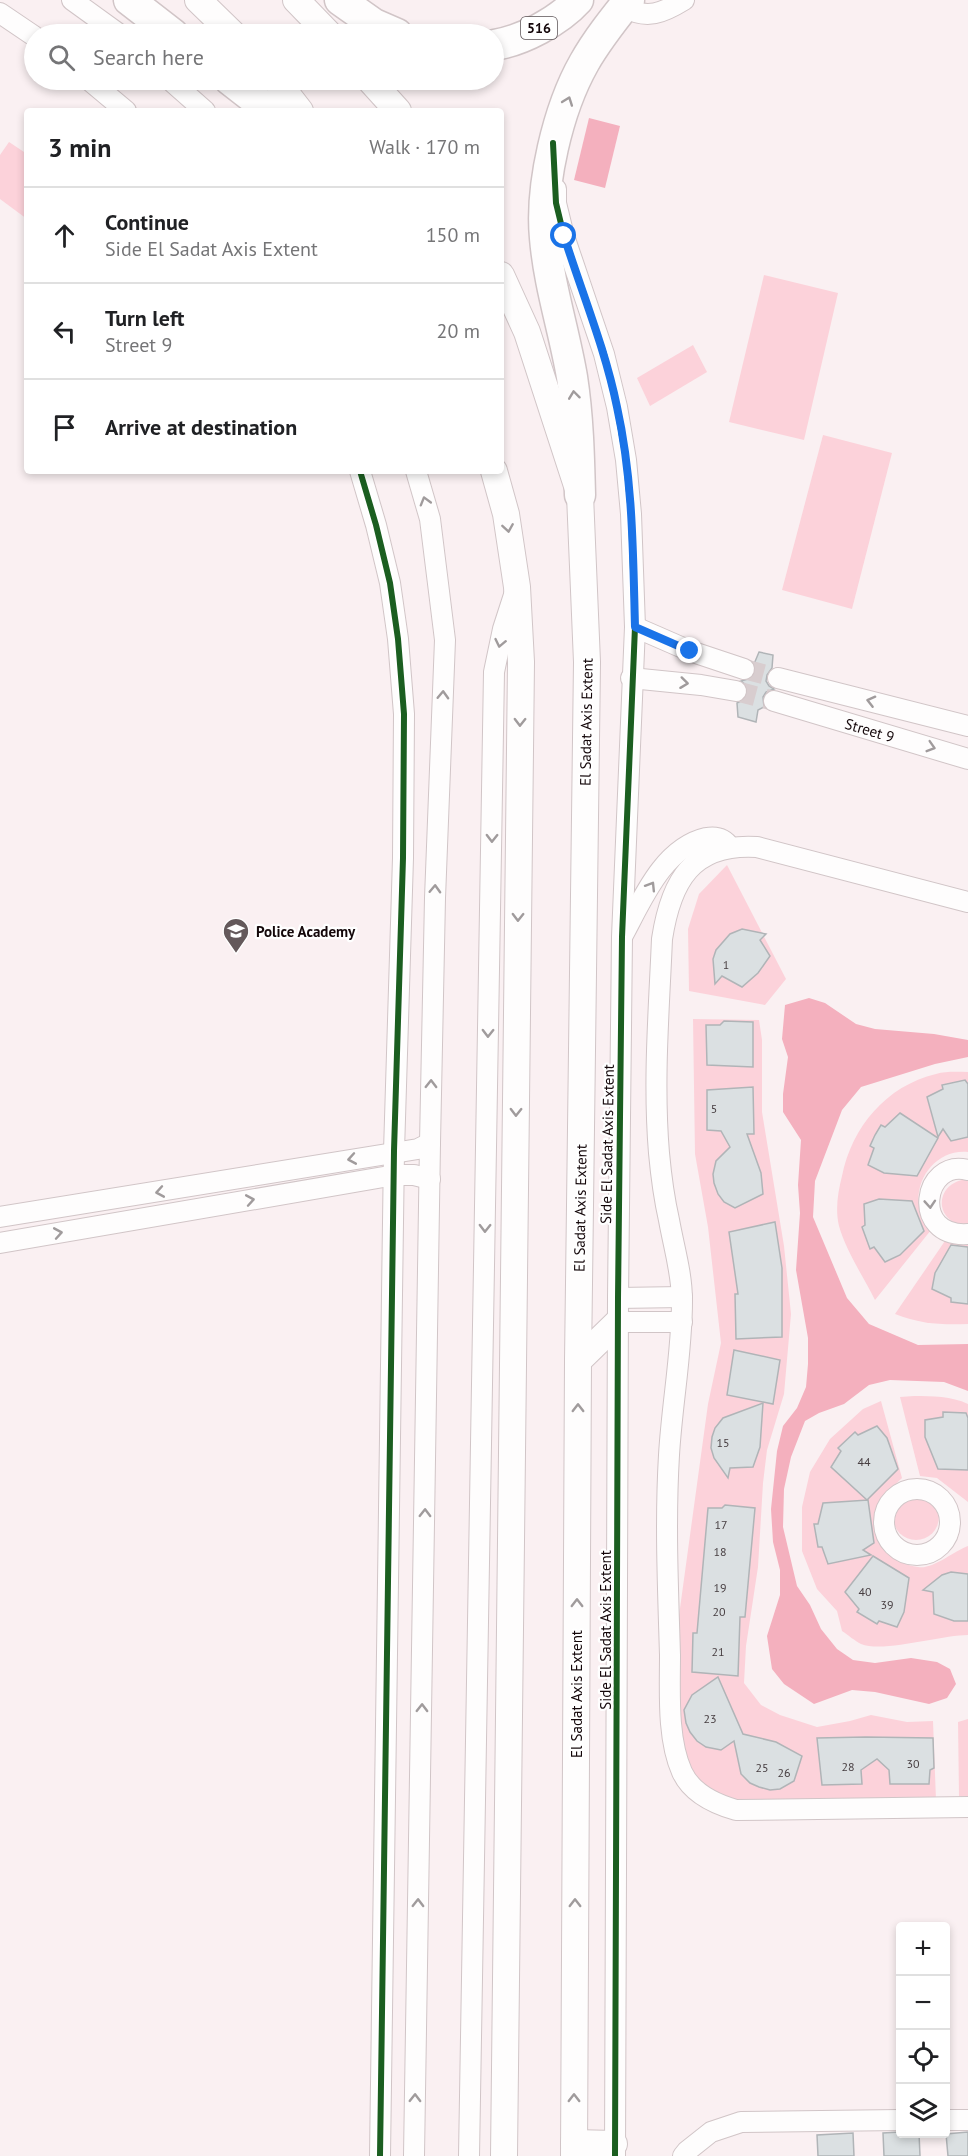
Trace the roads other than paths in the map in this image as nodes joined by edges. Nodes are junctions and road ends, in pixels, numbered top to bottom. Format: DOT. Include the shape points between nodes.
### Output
graph roads {
  1 [pos="72,0"];
  2 [pos="129,0"];
  3 [pos="198,0"];
  4 [pos="296,0"];
  5 [pos="340,0"];
  6 [pos="578,0"];
  7 [pos="684,0"];
  8 [pos="626,4"];
  9 [pos="0,13"];
  10 [pos="105,24"];
  11 [pos="159,24"];
  12 [pos="223,24"];
  13 [pos="319,24"];
  14 [pos="374,24"];
  15 [pos="24,29"];
  16 [pos="504,44"];
  17 [pos="101,90"];
  18 [pos="181,90"];
  19 [pos="243,90"];
  20 [pos="284,90"];
  21 [pos="379,90"];
  22 [pos="122,108"];
  23 [pos="202,108"];
  24 [pos="266,108"];
  25 [pos="298,108"];
  26 [pos="395,108"];
  27 [pos="553,143"];
  28 [pos="504,282"];
  29 [pos="361,474"];
  30 [pos="417,474"];
  31 [pos="495,474"];
  32 [pos="580,495"];
  33 [pos="517,587"];
  34 [pos="635,627"];
  35 [pos="744,669"];
  36 [pos="631,678"];
  37 [pos="778,678"];
  38 [pos="736,691"];
  39 [pos="774,701"];
  40 [pos="968,726"];
  41 [pos="968,759"];
  42 [pos="730,847"];
  43 [pos="968,902"];
  44 [pos="622,937"];
  45 [pos="430,1143"];
  46 [pos="394,1151"];
  47 [pos="968,1170"];
  48 [pos="395,1175"];
  49 [pos="430,1179"];
  50 [pos="0,1217"];
  51 [pos="968,1234"];
  52 [pos="0,1243"];
  53 [pos="682,1297"];
  54 [pos="618,1310"];
  55 [pos="682,1322"];
  56 [pos="578,1361"];
  57 [pos="968,1807"];
  58 [pos="896,2120"];
  59 [pos="950,2120"];
  60 [pos="968,2120"];
  61 [pos="574,2150"];
  62 [pos="615,2150"];
  63 [pos="380,2156"];
  64 [pos="414,2156"];
  65 [pos="469,2156"];
  66 [pos="504,2156"];
  67 [pos="683,2156"];
  1 -- 10 [label="street"];
  2 -- 11 [label="highway"];
  3 -- 12 [label="main road"];
  4 -- 13 [label="main road"];
  5 -- 14 [label="highway"];
  6 -- 16 [label="highway, 516" via="534,31"];
  7 -- 8 [label="street" via="654,15 644,15"];
  27 -- 8 [label="highway, one-way" via="584,64"];
  9 -- 15 [label="street"];
  17 -- 22 [label="street"];
  18 -- 23 [label="street"];
  19 -- 24 [label="highway"];
  20 -- 25 [label="main road"];
  21 -- 26 [label="main road"];
  32 -- 27 [label="highway, one-way" via="579,433 571,375 550,283 544,236 545,190"];
  27 -- 34 [label="street, Side El Sadat Axis Extent" via="556,203 604,354 626,460"];
  28 -- 32 [label="main road, El Sadat Axis Extent" via="527,332"];
  29 -- 46 [label="street" via="390,583 402,678 403,858"];
  45 -- 30 [label="street, one-way" via="445,640 430,519"];
  31 -- 33 [label="main road, one-way" via="506,514"];
  32 -- 56 [label="main road, El Sadat Axis Extent" via="586,662"];
  33 -- 65 [label="street, one-way" via="494,672"];
  33 -- 66 [label="main road, one-way" via="520,662"];
  34 -- 35 [label="street"];
  34 -- 36 [label="street, Side El Sadat Axis Extent"];
  36 -- 38 [label="street, one-way"];
  36 -- 44 [label="street, Side El Sadat Axis Extent"];
  40 -- 37 [label="street, Street 9, one-way"];
  39 -- 41 [label="street, Street 9, one-way"];
  42 -- 43 [label="street" via="757,847"];
  44 -- 42 [label="street, one-way" via="656,877 680,852 713,837 725,840"];
  42 -- 53 [label="street" via="701,859 679,881 662,939 657,1069 659,1149"];
  44 -- 54 [label="street, Side El Sadat Axis Extent"];
  45 -- 46 [label="street" via="418,1149"];
  45 -- 49 [label="street"];
  46 -- 48 [label="street"];
  46 -- 50 [label="street, one-way"];
  47 -- 51 [label="street, one-way" via="949,1171 938,1178 930,1190 928,1204 941,1228 953,1234"];
  48 -- 49 [label="street"];
  52 -- 48 [label="street, one-way"];
  48 -- 63 [label="street"];
  64 -- 49 [label="street, one-way"];
  53 -- 54 [label="street"];
  53 -- 55 [label="street"];
  54 -- 55 [label="street"];
  54 -- 56 [label="main road"];
  54 -- 62 [label="street, Side El Sadat Axis Extent"];
  55 -- 57 [label="street" via="667,1509 671,1711 682,1773 705,1798 736,1810"];
  61 -- 56 [label="main road, El Sadat Axis Extent, one-way"];
  58 -- 67 [label="street" via="741,2122 711,2132"];
  59 -- 60 [label="street"];
  61 -- 62 [label="main road"];
}
